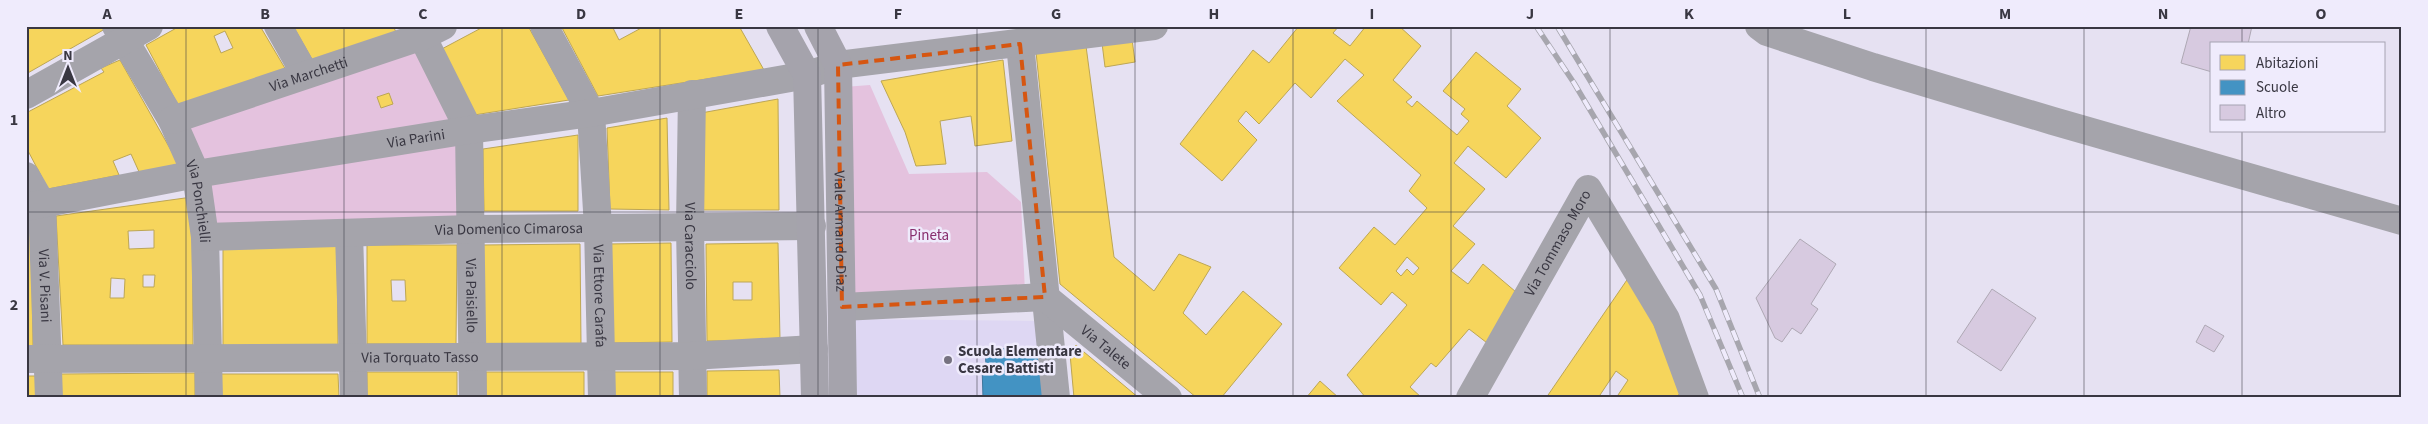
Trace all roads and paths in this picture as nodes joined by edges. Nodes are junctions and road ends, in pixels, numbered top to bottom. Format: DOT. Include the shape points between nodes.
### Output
graph roads {
  1 [pos="149,26"];
  2 [pos="278,26"];
  3 [pos="544,26"];
  4 [pos="780,26"];
  5 [pos="1154,26"];
  6 [pos="1759,26"];
  7 [pos="428,29"];
  8 [pos="120,34"];
  9 [pos="830,40"];
  10 [pos="1020,44"];
  11 [pos="305,74"];
  12 [pos="807,76"];
  13 [pos="692,94"];
  14 [pos="26,95"];
  15 [pos="591,113"];
  16 [pos="172,120"];
  17 [pos="469,130"];
  18 [pos="196,174"];
  19 [pos="26,176"];
  20 [pos="34,206"];
  21 [pos="2402,221"];
  22 [pos="690,226"];
  23 [pos="812,226"];
  24 [pos="598,227"];
  25 [pos="471,229"];
  26 [pos="349,233"];
  27 [pos="205,238"];
  28 [pos="1045,297"];
  29 [pos="842,307"];
  30 [pos="814,349"];
  31 [pos="601,356"];
  32 [pos="691,356"];
  33 [pos="472,357"];
  34 [pos="353,358"];
  35 [pos="37,359"];
  36 [pos="206,359"];
  37 [pos="49,398"];
  38 [pos="208,398"];
  39 [pos="354,398"];
  40 [pos="473,398"];
  41 [pos="602,398"];
  42 [pos="693,398"];
  43 [pos="815,398"];
  44 [pos="844,398"];
  45 [pos="1056,398"];
  46 [pos="1168,398"];
  47 [pos="1470,398"];
  48 [pos="1695,398"];
  1 -- 8 [label="street"];
  2 -- 11 [label="street"];
  3 -- 15 [label="street, Via Ettore Carafa"];
  4 -- 12 [label="main road"];
  5 -- 10 [label="street, Via Parini"];
  6 -- 21 [label="street" via="1767,32 1873,67"];
  7 -- 11 [label="street, Via Marchetti"];
  7 -- 17 [label="street, Via Paisiello"];
  8 -- 14 [label="street"];
  8 -- 16 [label="street, Via Ponchielli"];
  9 -- 10 [label="street, Via Parini"];
  9 -- 12 [label="street, Via Parini"];
  9 -- 29 [label="main road, Viale Armando Diaz"];
  10 -- 28 [label="street"];
  11 -- 16 [label="street, Via Marchetti"];
  12 -- 13 [label="street, Via Parini"];
  12 -- 23 [label="main road"];
  13 -- 15 [label="street, Via Parini"];
  13 -- 22 [label="street, Via Caracciolo"];
  15 -- 17 [label="street, Via Parini"];
  15 -- 24 [label="street, Via Ettore Carafa"];
  16 -- 18 [label="street, Via Ponchielli"];
  17 -- 18 [label="street, Via Parini"];
  17 -- 25 [label="street, Via Paisiello"];
  18 -- 20 [label="street, Via Parini"];
  18 -- 27 [label="street, Via Ponchielli"];
  19 -- 20 [label="street, Via V. Pisani"];
  20 -- 35 [label="street, Via V. Pisani"];
  22 -- 23 [label="street, Via Domenico Cimarosa"];
  22 -- 24 [label="street, Via Domenico Cimarosa"];
  22 -- 32 [label="street, Via Caracciolo"];
  23 -- 30 [label="main road"];
  24 -- 25 [label="street, Via Domenico Cimarosa"];
  24 -- 31 [label="street, Via Ettore Carafa"];
  25 -- 26 [label="street, Via Domenico Cimarosa"];
  25 -- 33 [label="street, Via Paisiello"];
  26 -- 27 [label="street, Via Domenico Cimarosa"];
  26 -- 34 [label="street"];
  27 -- 36 [label="street, Via Ponchielli"];
  28 -- 29 [label="street"];
  28 -- 45 [label="street"];
  28 -- 46 [label="street, Via Talete"];
  29 -- 44 [label="main road, Viale Armando Diaz"];
  30 -- 32 [label="street, Via Torquato Tasso"];
  30 -- 43 [label="main road"];
  31 -- 32 [label="street, Via Torquato Tasso"];
  31 -- 33 [label="street, Via Torquato Tasso"];
  31 -- 41 [label="street, Via Ettore Carafa"];
  32 -- 42 [label="street, Via Caracciolo"];
  33 -- 34 [label="street, Via Torquato Tasso"];
  33 -- 40 [label="street, Via Paisiello"];
  34 -- 36 [label="street, Via Torquato Tasso"];
  34 -- 39 [label="street"];
  35 -- 36 [label="street, Via Torquato Tasso"];
  35 -- 37 [label="street, Via V. Pisani"];
  36 -- 38 [label="street, Via Ponchielli"];
  47 -- 48 [label="street, Via Tommaso Moro" via="1588,189 1666,319"];
}
